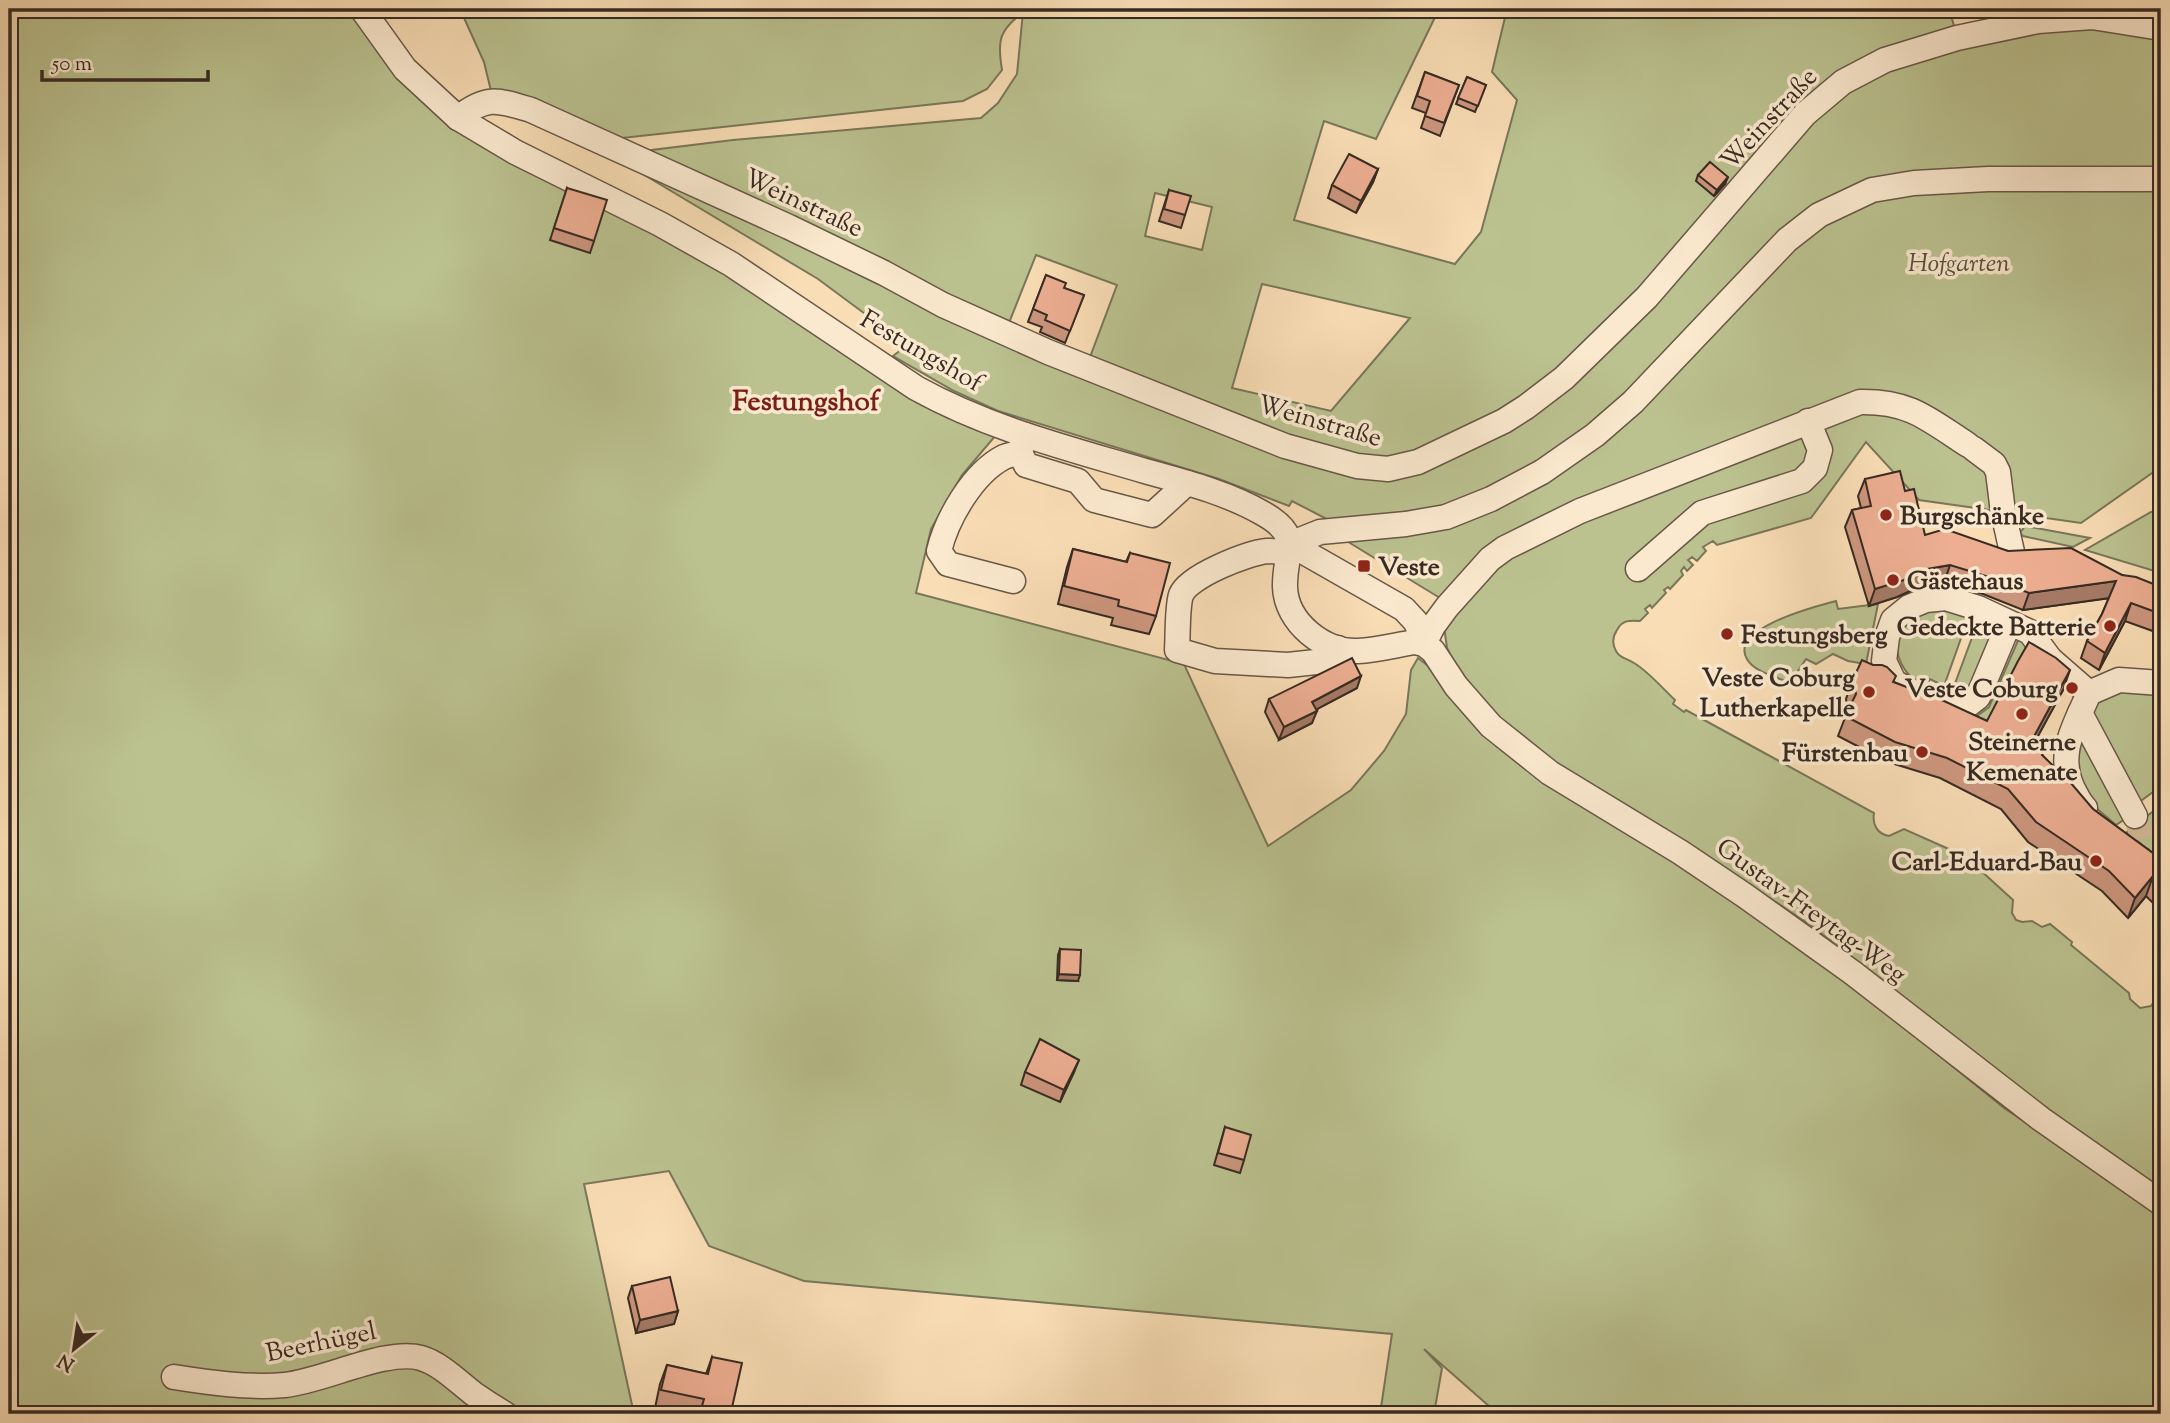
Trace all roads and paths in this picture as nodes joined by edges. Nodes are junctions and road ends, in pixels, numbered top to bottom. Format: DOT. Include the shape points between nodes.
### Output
graph roads {
  1 [pos="362,9"];
  2 [pos="2161,28"];
  3 [pos="458,118"];
  4 [pos="2161,179"];
  5 [pos="1808,421"];
  6 [pos="1023,444"];
  7 [pos="1187,483"];
  8 [pos="1290,548"];
  9 [pos="2012,552"];
  10 [pos="1638,569"];
  11 [pos="1013,581"];
  12 [pos="2007,628"];
  13 [pos="1338,648"];
  14 [pos="1432,651"];
  15 [pos="2161,683"];
  16 [pos="2085,703"];
  17 [pos="2135,816"];
  18 [pos="2099,822"];
  19 [pos="2161,1203"];
  20 [pos="174,1377"];
  21 [pos="505,1414"];
  1 -- 3 [label="street, Festungshof" via="405,69"];
  2 -- 3 [label="street, Weinstraße" via="2092,18 2038,21 1957,38 1885,60 1843,82 1805,114 1647,297 1564,378 1504,421 1418,462 1388,469 1357,467 1284,446 1048,352 531,110 487,101"];
  3 -- 6 [label="street, Festungshof" via="731,264 916,388"];
  4 -- 8 [label="street" via="1988,179 1872,190 1819,215 1787,240 1633,402 1595,436 1542,472 1446,517 1320,532"];
  5 -- 9 [label="street" via="1860,402 1881,401 1913,409 1994,464"];
  5 -- 10 [label="street" via="1820,450 1815,468 1801,481 1702,513"];
  5 -- 14 [label="street" via="1580,511 1505,548 1490,559 1433,626"];
  6 -- 7 [label="street, Festungshof"];
  6 -- 7 [label="street" via="1026,465 1078,481 1094,500 1152,514"];
  6 -- 11 [label="street" via="979,477 958,504 939,551 948,564"];
  7 -- 8 [label="street, Festungshof" via="1264,514 1286,531"];
  8 -- 13 [label="street" via="1285,589 1291,611 1305,630"];
  8 -- 13 [label="street" via="1233,562 1187,586 1181,595 1177,650 1215,661 1288,665 1330,658"];
  8 -- 14 [label="street, Gustav-Freytag-Weg" via="1404,609"];
  12 -- 16 [label="street" via="1978,697 1954,709 1941,707 1894,682 1884,661 1894,620 1909,607 1946,598 2030,632"];
  13 -- 14 [label="street" via="1355,651 1415,642"];
  14 -- 19 [label="street, Gustav-Freytag-Weg" via="1491,726 1550,773 1744,895 2041,1119"];
  15 -- 16 [label="street" via="2119,680"];
  16 -- 17 [label="street"];
  16 -- 18 [label="street" via="2066,748 2067,775 2079,802"];
  20 -- 21 [label="street, Beerhügel" via="220,1385 286,1384 395,1356 420,1358 442,1368"];
}
